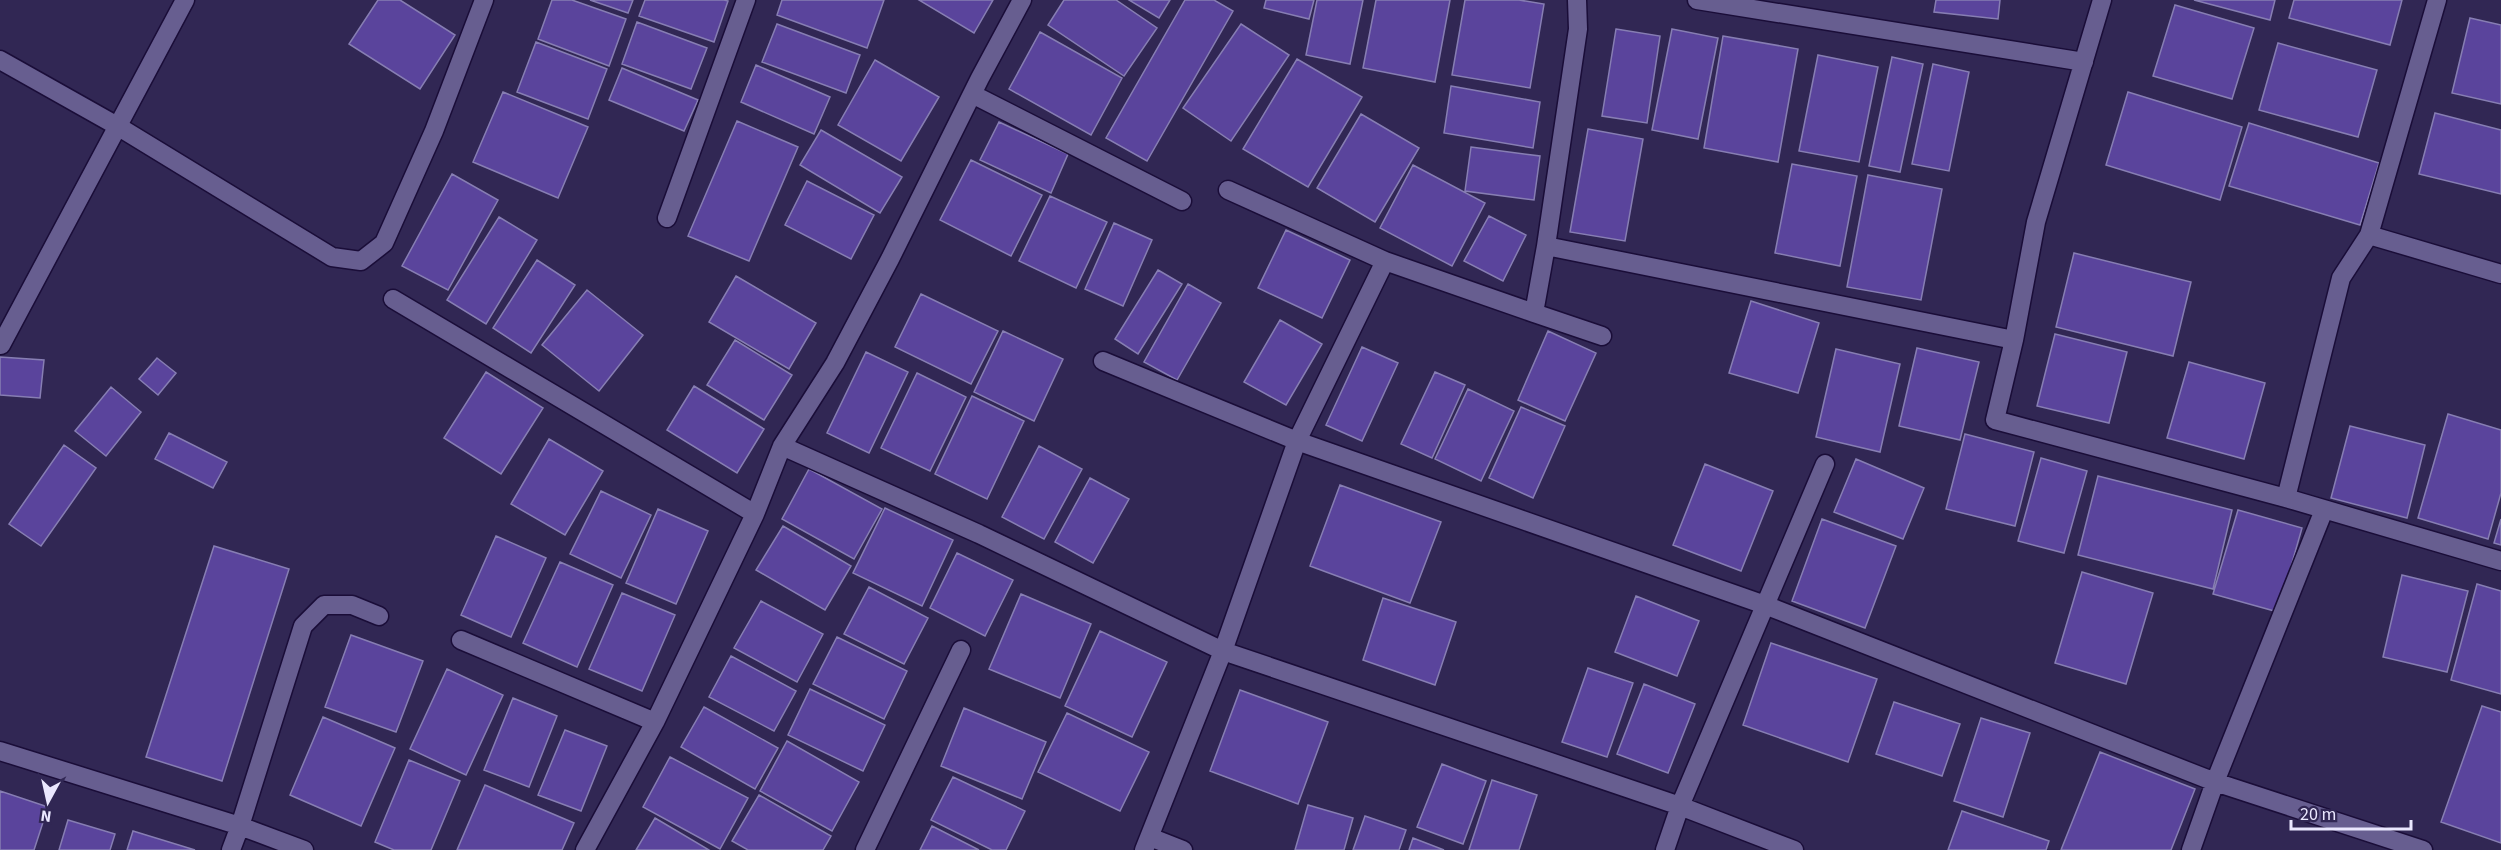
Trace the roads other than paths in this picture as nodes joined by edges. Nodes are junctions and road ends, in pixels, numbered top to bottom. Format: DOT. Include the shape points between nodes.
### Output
graph roads {
  1 [pos="185,0"];
  2 [pos="484,0"];
  3 [pos="746,0"];
  4 [pos="1022,0"];
  5 [pos="1577,0"];
  6 [pos="1697,0"];
  7 [pos="2102,0"];
  8 [pos="2437,0"];
  9 [pos="0,60"];
  10 [pos="2084,62"];
  11 [pos="972,94"];
  12 [pos="118,127"];
  13 [pos="1228,190"];
  14 [pos="1182,201"];
  15 [pos="667,218"];
  16 [pos="2369,235"];
  17 [pos="1546,246"];
  18 [pos="1385,261"];
  19 [pos="2501,274"];
  20 [pos="393,299"];
  21 [pos="1534,313"];
  22 [pos="1602,336"];
  23 [pos="2014,340"];
  24 [pos="1,345"];
  25 [pos="1103,361"];
  26 [pos="1297,441"];
  27 [pos="782,447"];
  28 [pos="1825,464"];
  29 [pos="2286,498"];
  30 [pos="2324,510"];
  31 [pos="755,513"];
  32 [pos="2501,561"];
  33 [pos="1765,605"];
  34 [pos="379,616"];
  35 [pos="461,640"];
  36 [pos="961,650"];
  37 [pos="1223,651"];
  38 [pos="655,722"];
  39 [pos="0,751"];
  40 [pos="2215,782"];
  41 [pos="1680,806"];
  42 [pos="240,825"];
  43 [pos="1147,844"];
  44 [pos="231,850"];
  45 [pos="304,850"];
  46 [pos="585,850"];
  47 [pos="865,850"];
  48 [pos="1183,850"];
  49 [pos="1665,850"];
  50 [pos="1794,850"];
  51 [pos="2191,850"];
  52 [pos="2423,850"];
  1 -- 12 [label="street"];
  2 -- 12 [label="street" via="434,131 384,243 360,261 332,256"];
  3 -- 15 [label="street"];
  4 -- 11 [label="street"];
  5 -- 17 [label="street" via="1578,29"];
  6 -- 10 [label="street"];
  7 -- 10 [label="street"];
  8 -- 16 [label="street"];
  9 -- 12 [label="street"];
  10 -- 23 [label="street" via="2036,222"];
  11 -- 14 [label="street"];
  11 -- 27 [label="street" via="835,363"];
  12 -- 24 [label="street"];
  13 -- 18 [label="street"];
  16 -- 19 [label="street"];
  16 -- 29 [label="street" via="2341,278"];
  17 -- 21 [label="street"];
  17 -- 23 [label="street"];
  18 -- 21 [label="street"];
  18 -- 26 [label="street"];
  20 -- 31 [label="street"];
  21 -- 22 [label="street"];
  23 -- 29 [label="street" via="1995,420"];
  25 -- 26 [label="street"];
  26 -- 33 [label="street"];
  26 -- 37 [label="street"];
  27 -- 31 [label="street"];
  27 -- 37 [label="street" via="980,534"];
  28 -- 33 [label="street"];
  29 -- 30 [label="street"];
  30 -- 32 [label="street"];
  30 -- 40 [label="street"];
  31 -- 38 [label="street"];
  33 -- 40 [label="street"];
  33 -- 41 [label="street"];
  34 -- 42 [label="street" via="352,605 324,605 303,626"];
  35 -- 38 [label="street"];
  36 -- 47 [label="street"];
  37 -- 41 [label="street"];
  37 -- 43 [label="street"];
  38 -- 46 [label="street"];
  39 -- 42 [label="street"];
  40 -- 51 [label="street"];
  40 -- 52 [label="street"];
  41 -- 49 [label="street"];
  41 -- 50 [label="street"];
  42 -- 44 [label="street"];
  42 -- 45 [label="street"];
  43 -- 48 [label="street"];
}
